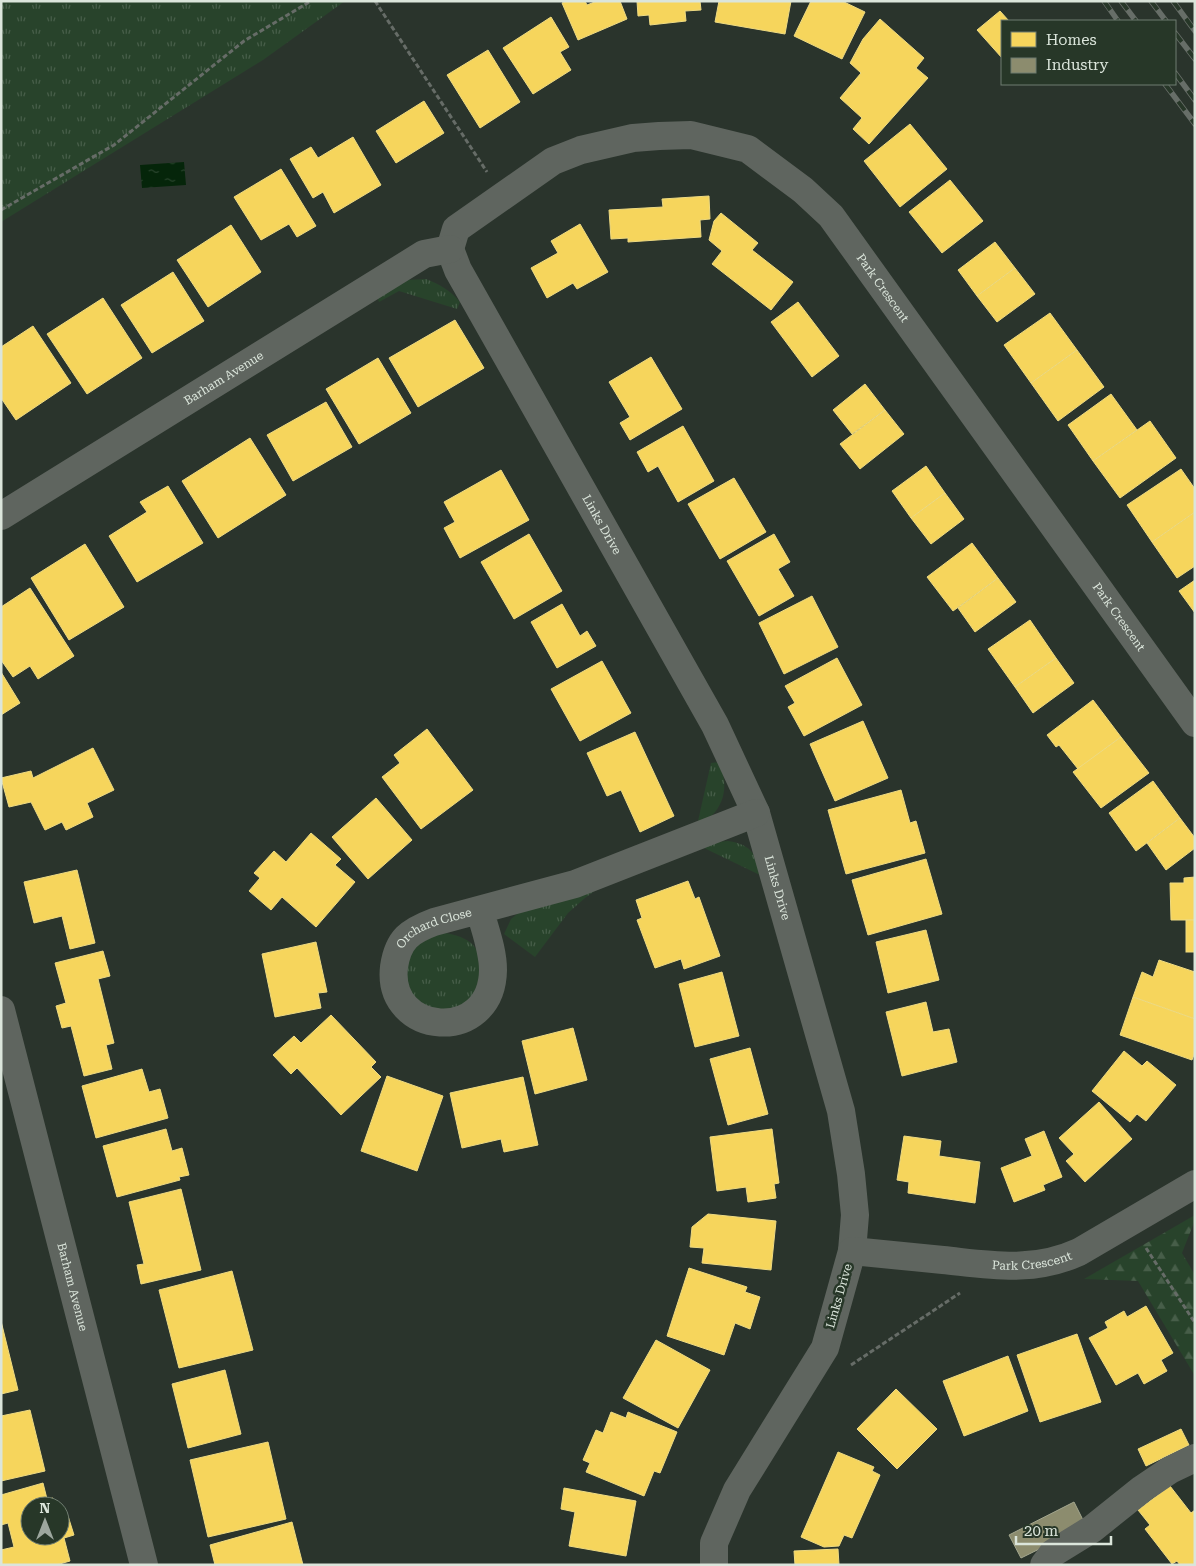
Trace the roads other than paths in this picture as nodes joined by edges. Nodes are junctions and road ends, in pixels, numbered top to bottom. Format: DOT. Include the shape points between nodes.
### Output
graph roads {
  1 [pos="450,249"];
  2 [pos="1,516"];
  3 [pos="1195,723"];
  4 [pos="756,813"];
  5 [pos="480,911"];
  6 [pos="1,1010"];
  7 [pos="1195,1184"];
  8 [pos="852,1251"];
  9 [pos="1195,1458"];
  10 [pos="144,1565"];
  11 [pos="714,1565"];
  12 [pos="1044,1565"];
  1 -- 2 [label="street, Barham Avenue" via="424,254"];
  1 -- 3 [label="street, Park Crescent" via="456,229 553,161 580,150 633,138 668,135 691,135 748,149 803,190 831,216"];
  1 -- 4 [label="street, Links Drive" via="458,270 715,725"];
  4 -- 5 [label="street, Orchard Close" via="575,884"];
  4 -- 8 [label="street, Links Drive" via="841,1111 851,1174"];
  6 -- 10 [label="street, Barham Avenue"];
  7 -- 8 [label="street, Park Crescent" via="1079,1252 1041,1264 1009,1266"];
  8 -- 11 [label="street, Links Drive" via="825,1348 736,1490 714,1543"];
  9 -- 12 [label="street" via="1142,1489 1092,1529 1053,1553"];
}
